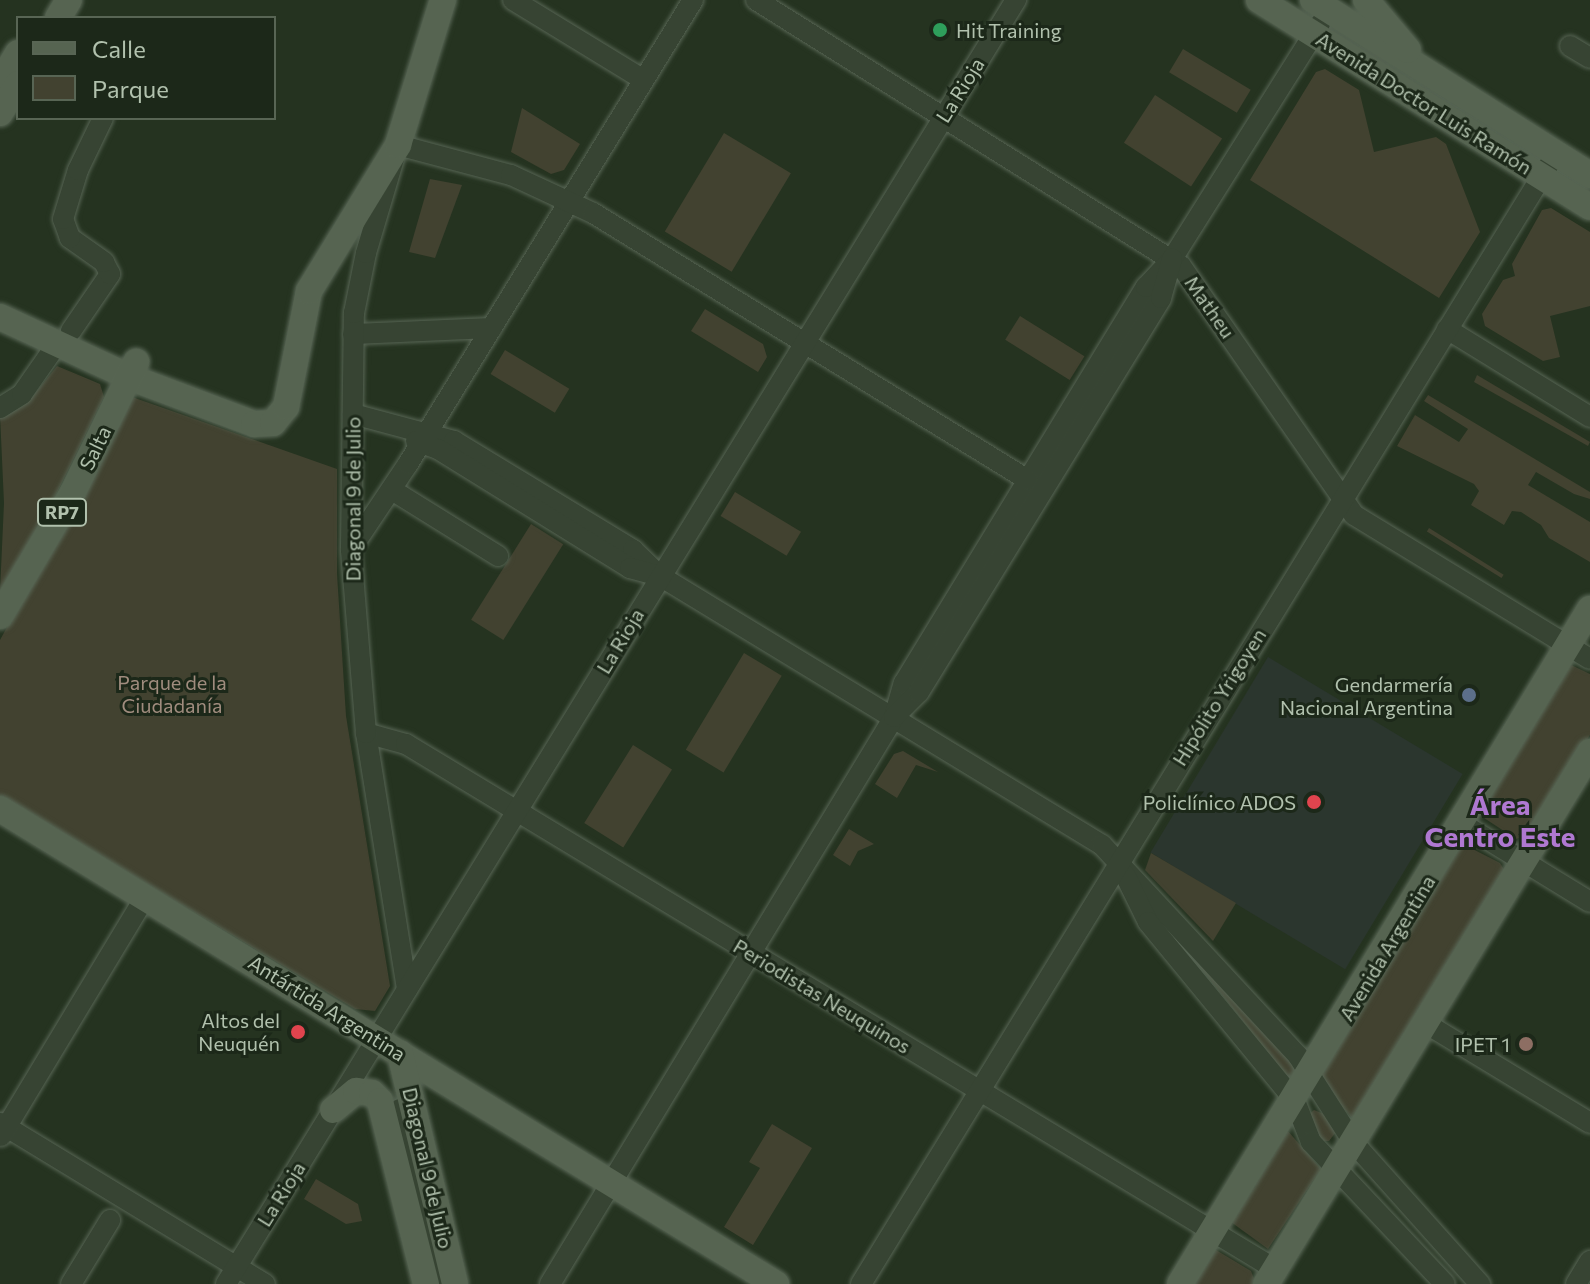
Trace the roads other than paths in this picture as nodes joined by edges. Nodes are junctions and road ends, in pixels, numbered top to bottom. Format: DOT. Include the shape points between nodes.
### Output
graph roads {
  1 [pos="513,0"];
  2 [pos="693,0"];
  3 [pos="756,0"];
  4 [pos="1016,0"];
  5 [pos="1259,0"];
  6 [pos="1366,0"];
  7 [pos="1324,3"];
  8 [pos="444,6"];
  9 [pos="1314,35"];
  10 [pos="1570,46"];
  11 [pos="16,56"];
  12 [pos="1590,58"];
  13 [pos="644,80"];
  14 [pos="0,83"];
  15 [pos="1446,84"];
  16 [pos="16,87"];
  17 [pos="0,113"];
  18 [pos="944,115"];
  19 [pos="102,120"];
  20 [pos="398,145"];
  21 [pos="1556,153"];
  22 [pos="1590,175"];
  23 [pos="1541,176"];
  24 [pos="569,202"];
  25 [pos="1590,207"];
  26 [pos="1172,259"];
  27 [pos="0,297"];
  28 [pos="0,317"];
  29 [pos="492,328"];
  30 [pos="1447,329"];
  31 [pos="353,334"];
  32 [pos="64,337"];
  33 [pos="803,341"];
  34 [pos="133,369"];
  35 [pos="0,408"];
  36 [pos="1590,417"];
  37 [pos="353,420"];
  38 [pos="425,437"];
  39 [pos="1028,480"];
  40 [pos="392,490"];
  41 [pos="1341,500"];
  42 [pos="351,549"];
  43 [pos="498,556"];
  44 [pos="660,576"];
  45 [pos="1590,609"];
  46 [pos="0,616"];
  47 [pos="1579,653"];
  48 [pos="894,717"];
  49 [pos="366,733"];
  50 [pos="1590,752"];
  51 [pos="0,809"];
  52 [pos="516,810"];
  53 [pos="1461,823"];
  54 [pos="1119,860"];
  55 [pos="1523,861"];
  56 [pos="146,896"];
  57 [pos="1590,902"];
  58 [pos="752,953"];
  59 [pos="407,989"];
  60 [pos="1425,1023"];
  61 [pos="377,1039"];
  62 [pos="400,1053"];
  63 [pos="1310,1064"];
  64 [pos="979,1090"];
  65 [pos="1295,1101"];
  66 [pos="399,1109"];
  67 [pos="333,1110"];
  68 [pos="1590,1123"];
  69 [pos="2,1129"];
  70 [pos="1353,1142"];
  71 [pos="1337,1168"];
  72 [pos="612,1183"];
  73 [pos="110,1220"];
  74 [pos="1213,1232"];
  75 [pos="1590,1261"];
  76 [pos="232,1275"];
  77 [pos="1270,1277"];
  78 [pos="71,1284"];
  79 [pos="265,1284"];
  80 [pos="426,1284"];
  81 [pos="441,1284"];
  82 [pos="455,1284"];
  83 [pos="550,1284"];
  84 [pos="776,1284"];
  85 [pos="861,1284"];
  86 [pos="1180,1284"];
  87 [pos="1445,1284"];
  88 [pos="1480,1284"];
  89 [pos="1576,1284"];
  1 -- 13 [label="street"];
  2 -- 13 [label="street"];
  3 -- 18 [label="street, Matheu"];
  4 -- 18 [label="street, La Rioja"];
  5 -- 9 [label="main road, Avenida Doctor Luis Ramón"];
  6 -- 15 [label="main road"];
  7 -- 9 [label="street"];
  7 -- 15 [label="main road, Avenida Doctor Luis Ramón"];
  8 -- 20 [label="main road, Diagonal 9 de Julio"];
  9 -- 23 [label="main road, Avenida Doctor Luis Ramón"];
  9 -- 26 [label="street"];
  10 -- 12 [label="street"];
  11 -- 14 [label="main road"];
  13 -- 24 [label="street"];
  15 -- 21 [label="main road, Avenida Doctor Luis Ramón"];
  16 -- 17 [label="main road"];
  18 -- 26 [label="street, Matheu"];
  18 -- 33 [label="street, La Rioja"];
  19 -- 32 [label="street" via="78,170 63,219 70,238 104,262 110,274"];
  20 -- 24 [label="street" via="511,175"];
  20 -- 31 [label="street, Diagonal 9 de Julio" via="363,263"];
  20 -- 34 [label="main road" via="315,276 279,418 254,424"];
  21 -- 22 [label="main road, Avenida Doctor Luis Ramón"];
  21 -- 23 [label="street, Hipólito Yrigoyen"];
  23 -- 25 [label="main road, Avenida Doctor Luis Ramón"];
  23 -- 30 [label="street, Hipólito Yrigoyen"];
  24 -- 29 [label="street"];
  24 -- 33 [label="street"];
  26 -- 39 [label="street" via="1146,287"];
  26 -- 41 [label="street, Matheu" via="1189,275"];
  26 -- 48 [label="street" via="1167,285 1152,311 919,692"];
  27 -- 32 [label="main road"];
  28 -- 32 [label="main road"];
  29 -- 31 [label="street"];
  29 -- 38 [label="street"];
  30 -- 36 [label="street"];
  30 -- 41 [label="street, Hipólito Yrigoyen"];
  31 -- 37 [label="street, Diagonal 9 de Julio"];
  32 -- 34 [label="main road"];
  32 -- 35 [label="street" via="22,394"];
  33 -- 39 [label="street"];
  33 -- 44 [label="street, La Rioja"];
  34 -- 46 [label="main road, Salta / RP7" via="72,494"];
  37 -- 38 [label="street"];
  37 -- 42 [label="street, Diagonal 9 de Julio"];
  38 -- 40 [label="street"];
  38 -- 44 [label="street" via="454,441 633,550"];
  39 -- 48 [label="street" via="904,683"];
  40 -- 42 [label="street"];
  40 -- 43 [label="street"];
  41 -- 47 [label="street, Matheu" via="1371,528"];
  41 -- 54 [label="street, Hipólito Yrigoyen"];
  42 -- 49 [label="street, Diagonal 9 de Julio"];
  44 -- 48 [label="street"];
  44 -- 52 [label="street, La Rioja"];
  45 -- 47 [label="main road, Avenida Argentina"];
  47 -- 53 [label="main road, Avenida Argentina"];
  48 -- 54 [label="street" via="1084,833"];
  48 -- 58 [label="street"];
  49 -- 52 [label="street, Periodistas Neuquinos" via="397,739"];
  49 -- 59 [label="street, Diagonal 9 de Julio"];
  50 -- 55 [label="main road"];
  51 -- 56 [label="main road, Antártida Argentina"];
  52 -- 58 [label="street, Periodistas Neuquinos"];
  52 -- 59 [label="street, La Rioja"];
  53 -- 55 [label="street"];
  53 -- 63 [label="main road, Avenida Argentina"];
  54 -- 63 [label="street"];
  54 -- 64 [label="street, Hipólito Yrigoyen"];
  54 -- 65 [label="street" via="1148,922"];
  55 -- 57 [label="street"];
  55 -- 60 [label="main road"];
  56 -- 61 [label="main road, Antártida Argentina"];
  56 -- 69 [label="street"];
  58 -- 64 [label="street, Periodistas Neuquinos"];
  58 -- 72 [label="street"];
  59 -- 61 [label="street, La Rioja"];
  60 -- 68 [label="street"];
  60 -- 70 [label="main road"];
  61 -- 62 [label="main road, Antártida Argentina"];
  61 -- 67 [label="street, La Rioja"];
  62 -- 66 [label="main road, Diagonal 9 de Julio"];
  62 -- 72 [label="main road, Antártida Argentina"];
  63 -- 65 [label="main road, Avenida Argentina"];
  63 -- 70 [label="street"];
  64 -- 74 [label="street, Periodistas Neuquinos"];
  64 -- 85 [label="street, Hipólito Yrigoyen"];
  65 -- 71 [label="street" via="1305,1134"];
  65 -- 74 [label="main road, Avenida Argentina"];
  66 -- 67 [label="main road, Diagonal 9 de Julio" via="362,1090 345,1096"];
  66 -- 80 [label="main road, Diagonal 9 de Julio"];
  66 -- 81 [label="street"];
  66 -- 82 [label="main road, Diagonal 9 de Julio"];
  67 -- 76 [label="street, La Rioja"];
  69 -- 76 [label="street"];
  70 -- 71 [label="main road"];
  70 -- 88 [label="street"];
  71 -- 77 [label="main road"];
  71 -- 87 [label="street"];
  72 -- 83 [label="street"];
  72 -- 84 [label="main road, Antártida Argentina"];
  73 -- 78 [label="street"];
  74 -- 77 [label="street, Periodistas Neuquinos"];
  74 -- 86 [label="main road, Avenida Argentina"];
  75 -- 89 [label="street"];
  76 -- 79 [label="street"];
}
